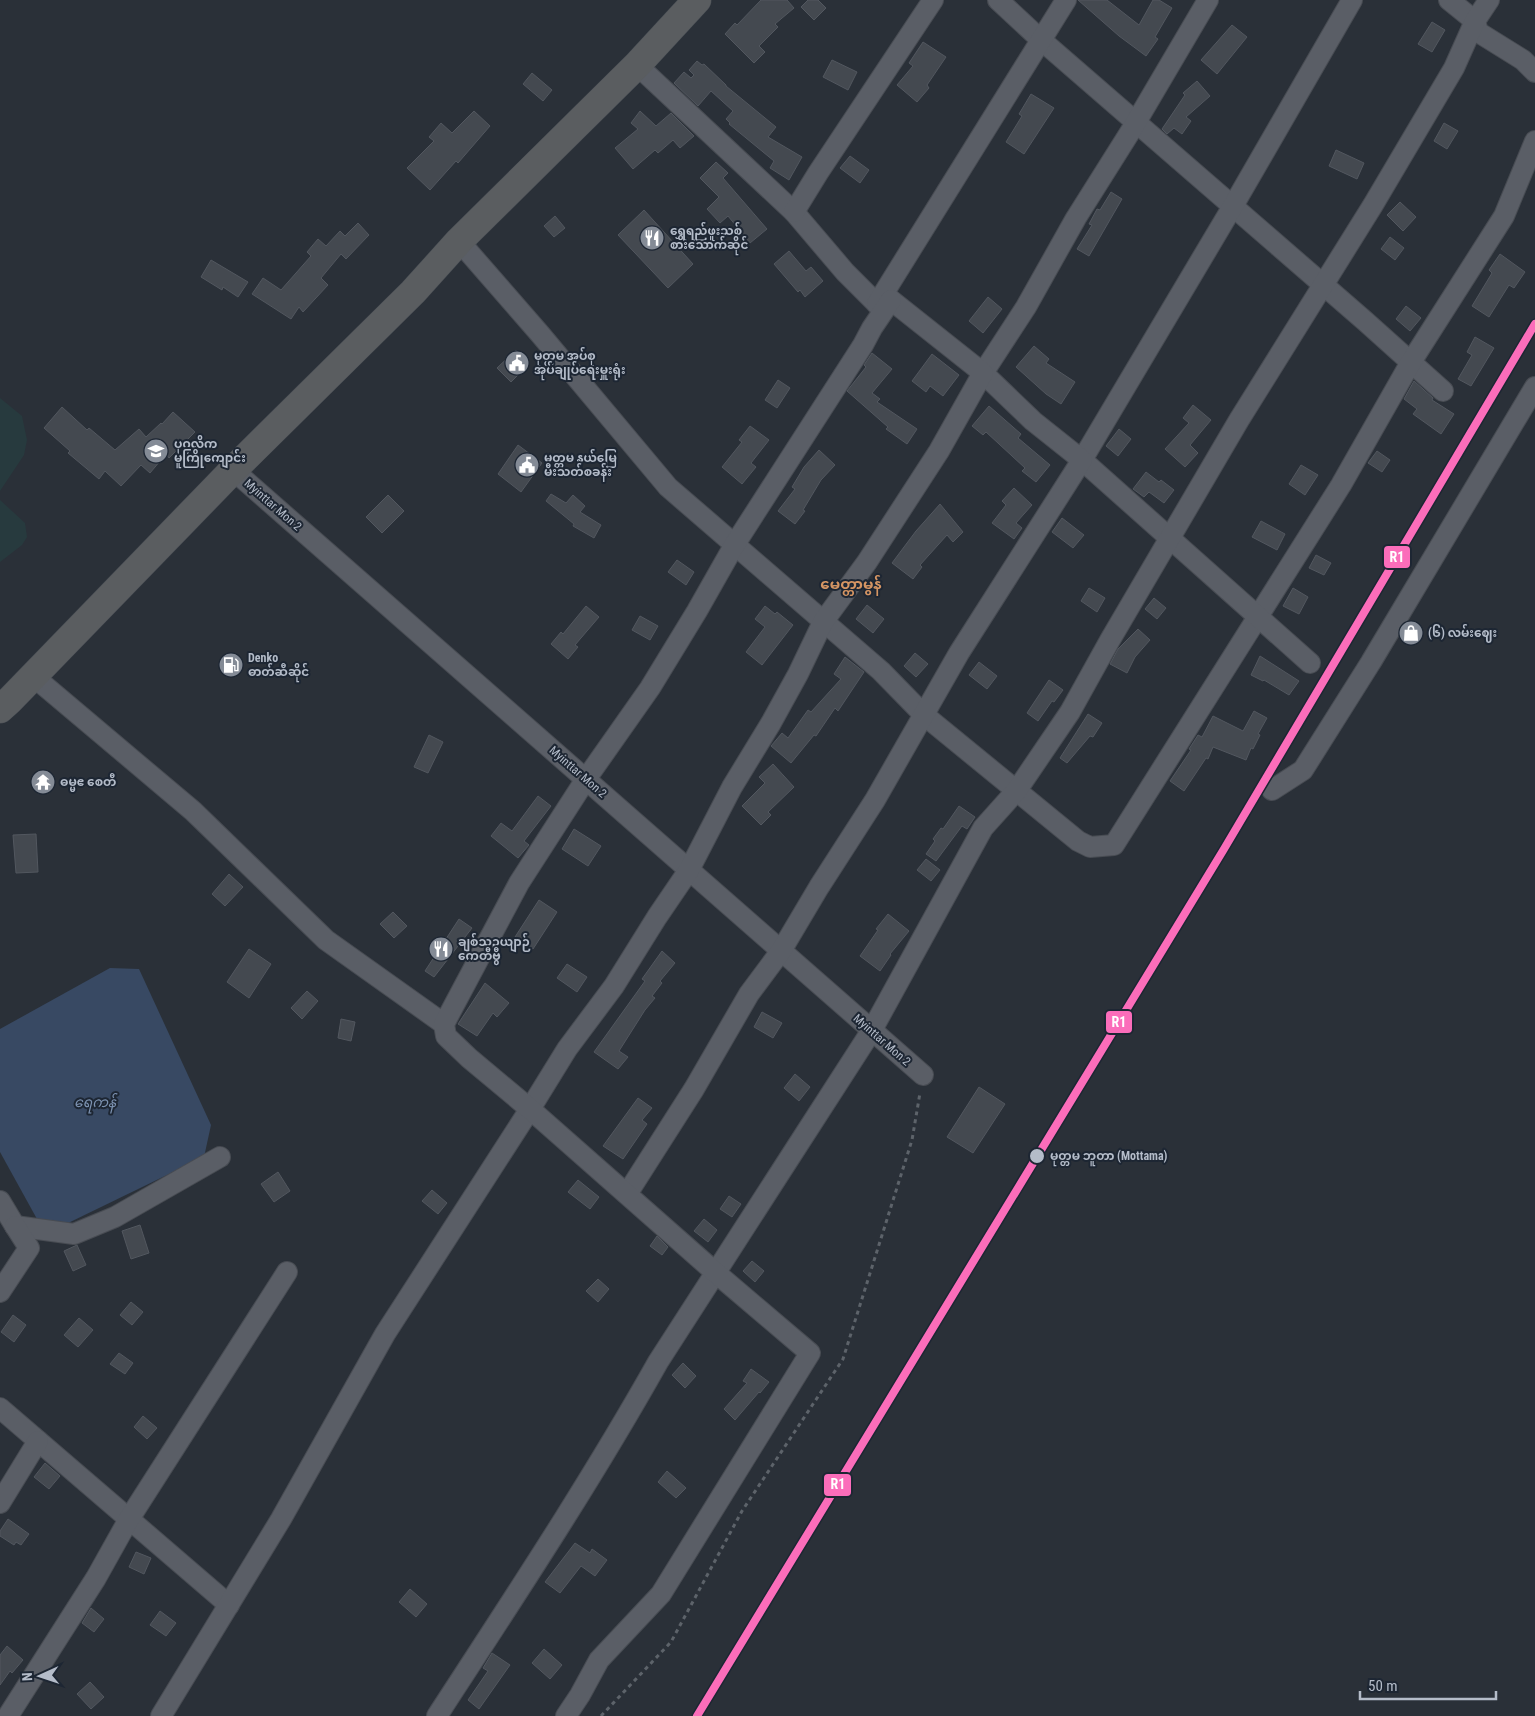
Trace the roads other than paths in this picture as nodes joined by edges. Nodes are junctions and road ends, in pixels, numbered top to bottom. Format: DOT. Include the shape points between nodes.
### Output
graph roads {
  1 [pos="697,0"];
  2 [pos="933,0"];
  3 [pos="998,0"];
  4 [pos="1066,0"];
  5 [pos="1208,0"];
  6 [pos="1352,0"];
  7 [pos="1450,0"];
  8 [pos="1488,0"];
  9 [pos="1475,22"];
  10 [pos="1040,39"];
  11 [pos="637,65"];
  12 [pos="1535,72"];
  13 [pos="1136,122"];
  14 [pos="1535,141"];
  15 [pos="1233,206"];
  16 [pos="794,212"];
  17 [pos="459,241"];
  18 [pos="1323,284"];
  19 [pos="884,302"];
  20 [pos="1411,362"];
  21 [pos="983,373"];
  22 [pos="1535,387"];
  23 [pos="1443,391"];
  24 [pos="1082,460"];
  25 [pos="233,470"];
  26 [pos="1169,538"];
  27 [pos="735,544"];
  28 [pos="1258,618"];
  29 [pos="824,622"];
  30 [pos="1310,663"];
  31 [pos="33,676"];
  32 [pos="0,709"];
  33 [pos="924,714"];
  34 [pos="586,779"];
  35 [pos="1017,790"];
  36 [pos="1272,790"];
  37 [pos="689,870"];
  38 [pos="781,951"];
  39 [pos="444,1024"];
  40 [pos="872,1030"];
  41 [pos="923,1075"];
  42 [pos="530,1109"];
  43 [pos="220,1157"];
  44 [pos="627,1194"];
  45 [pos="0,1201"];
  46 [pos="15,1226"];
  47 [pos="287,1272"];
  48 [pos="716,1273"];
  49 [pos="0,1292"];
  50 [pos="0,1408"];
  51 [pos="38,1441"];
  52 [pos="0,1503"];
  53 [pos="129,1519"];
  54 [pos="230,1605"];
  55 [pos="8,1716"];
  56 [pos="161,1716"];
  57 [pos="437,1716"];
  58 [pos="566,1716"];
  1 -- 11 [label="highway"];
  2 -- 16 [label="street"];
  3 -- 10 [label="street"];
  4 -- 10 [label="street"];
  5 -- 13 [label="street"];
  6 -- 15 [label="street"];
  7 -- 9 [label="street"];
  8 -- 9 [label="street"];
  9 -- 12 [label="street" via="1478,32 1523,60"];
  9 -- 18 [label="street" via="1454,68"];
  10 -- 13 [label="street"];
  10 -- 19 [label="street"];
  11 -- 16 [label="street"];
  11 -- 17 [label="highway"];
  13 -- 15 [label="street"];
  13 -- 21 [label="street"];
  14 -- 20 [label="street" via="1504,216"];
  15 -- 18 [label="street"];
  15 -- 24 [label="street"];
  16 -- 19 [label="street" via="845,272"];
  17 -- 25 [label="highway" via="413,292"];
  17 -- 27 [label="street" via="668,487"];
  18 -- 20 [label="street"];
  18 -- 26 [label="street"];
  19 -- 21 [label="street"];
  19 -- 27 [label="street" via="863,345"];
  20 -- 23 [label="street"];
  20 -- 28 [label="street" via="1341,485"];
  21 -- 24 [label="street" via="1033,421"];
  21 -- 29 [label="street" via="939,451"];
  22 -- 36 [label="street" via="1303,770"];
  24 -- 26 [label="street"];
  24 -- 33 [label="street" via="959,652"];
  25 -- 31 [label="highway"];
  25 -- 34 [label="street, Myinttar Mon 2"];
  26 -- 28 [label="street"];
  26 -- 35 [label="street" via="1070,712"];
  27 -- 29 [label="street"];
  27 -- 34 [label="street" via="650,688"];
  28 -- 30 [label="street"];
  28 -- 35 [label="street" via="1114,845 1090,847 1078,842"];
  29 -- 33 [label="street" via="881,671"];
  29 -- 37 [label="street"];
  31 -- 32 [label="highway"];
  31 -- 39 [label="street" via="193,811 326,940"];
  33 -- 35 [label="street"];
  33 -- 38 [label="street"];
  34 -- 37 [label="street, Myinttar Mon 2"];
  34 -- 39 [label="street" via="519,883"];
  35 -- 40 [label="street" via="983,828"];
  37 -- 38 [label="street, Myinttar Mon 2"];
  37 -- 42 [label="street"];
  38 -- 40 [label="street, Myinttar Mon 2"];
  38 -- 44 [label="street" via="749,994 694,1089"];
  39 -- 42 [label="street" via="446,1036"];
  40 -- 41 [label="street, Myinttar Mon 2"];
  40 -- 48 [label="street"];
  42 -- 44 [label="street"];
  42 -- 54 [label="street" via="385,1334"];
  43 -- 46 [label="street" via="115,1217 74,1234"];
  44 -- 48 [label="street"];
  45 -- 46 [label="street"];
  46 -- 49 [label="street" via="29,1248"];
  47 -- 53 [label="street"];
  48 -- 57 [label="street" via="658,1362 565,1518"];
  48 -- 58 [label="street" via="810,1353 660,1594 600,1660"];
  50 -- 51 [label="street"];
  51 -- 52 [label="street"];
  51 -- 53 [label="street"];
  53 -- 54 [label="street"];
  53 -- 55 [label="street" via="96,1578"];
  54 -- 56 [label="street"];
}
